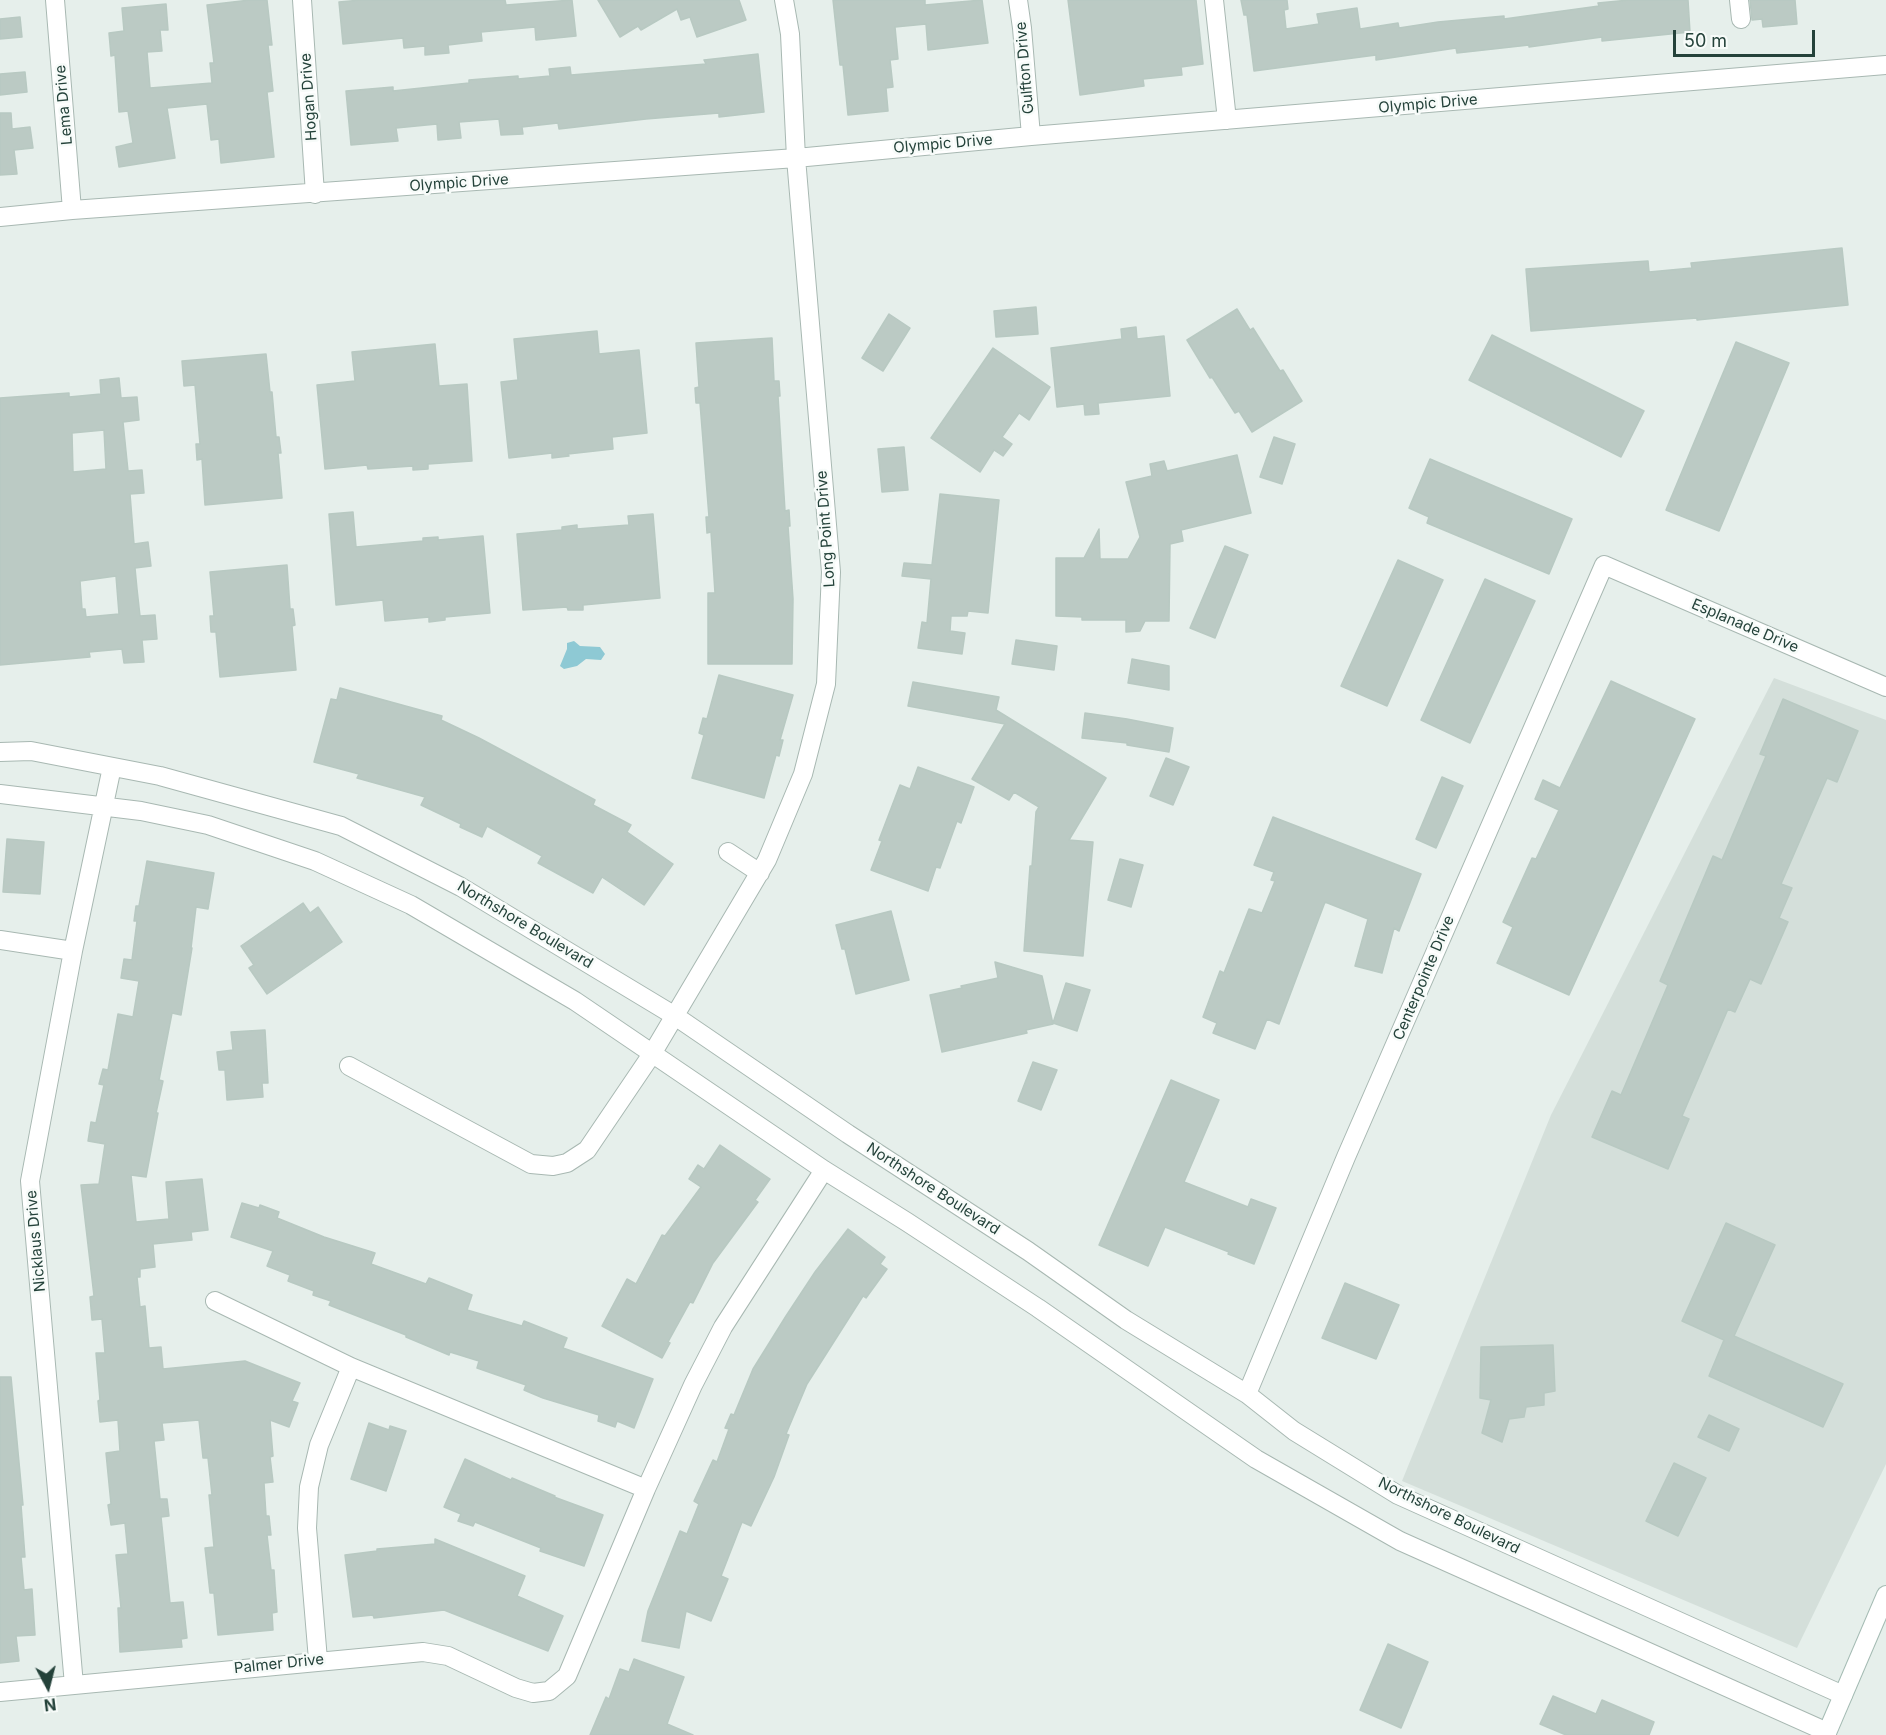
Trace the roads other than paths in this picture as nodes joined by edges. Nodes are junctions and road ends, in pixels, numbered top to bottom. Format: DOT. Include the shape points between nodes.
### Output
graph roads {
  1 [pos="55,0"];
  2 [pos="302,0"];
  3 [pos="784,0"];
  4 [pos="1018,0"];
  5 [pos="1214,0"];
  6 [pos="1739,0"];
  7 [pos="1741,19"];
  8 [pos="1886,65"];
  9 [pos="1227,120"];
  10 [pos="1031,136"];
  11 [pos="796,158"];
  12 [pos="315,194"];
  13 [pos="72,210"];
  14 [pos="0,217"];
  15 [pos="1604,565"];
  16 [pos="1886,687"];
  17 [pos="0,752"];
  18 [pos="112,767"];
  19 [pos="0,794"];
  20 [pos="104,808"];
  21 [pos="728,852"];
  22 [pos="760,873"];
  23 [pos="0,940"];
  24 [pos="73,951"];
  25 [pos="675,1016"];
  26 [pos="652,1054"];
  27 [pos="349,1066"];
  28 [pos="825,1170"];
  29 [pos="215,1301"];
  30 [pos="351,1367"];
  31 [pos="1247,1394"];
  32 [pos="646,1489"];
  33 [pos="1886,1595"];
  34 [pos="318,1660"];
  35 [pos="74,1685"];
  36 [pos="0,1692"];
  37 [pos="1843,1695"];
  38 [pos="1827,1734"];
  1 -- 13 [label="street, Lema Drive"];
  2 -- 12 [label="street, Hogan Drive"];
  3 -- 11 [label="street, Long Point Drive" via="790,34"];
  4 -- 10 [label="street, Gulfton Drive"];
  5 -- 9 [label="street"];
  6 -- 7 [label="street"];
  8 -- 9 [label="street, Olympic Drive"];
  9 -- 10 [label="street, Olympic Drive"];
  10 -- 11 [label="street, Olympic Drive"];
  11 -- 12 [label="street, Olympic Drive"];
  11 -- 22 [label="street, Long Point Drive" via="831,572 826,684 803,774"];
  12 -- 13 [label="street, Olympic Drive"];
  13 -- 14 [label="street, Olympic Drive"];
  15 -- 16 [label="street, Esplanade Drive"];
  15 -- 31 [label="street, Centerpointe Drive"];
  17 -- 18 [label="street, Northshore Boulevard" via="31,751"];
  18 -- 20 [label="street, Nicklaus Drive"];
  18 -- 25 [label="street, Northshore Boulevard" via="160,776 341,826 461,887"];
  19 -- 20 [label="street"];
  20 -- 24 [label="street, Nicklaus Drive"];
  20 -- 26 [label="street" via="208,825 315,861 420,910 575,1001"];
  21 -- 22 [label="street"];
  22 -- 25 [label="street, Long Point Drive"];
  23 -- 24 [label="street"];
  24 -- 35 [label="street, Nicklaus Drive" via="30,1181"];
  25 -- 26 [label="street, Long Point Drive"];
  25 -- 31 [label="street, Northshore Boulevard" via="1126,1320"];
  26 -- 27 [label="street, Long Point Drive" via="586,1150 553,1167 531,1164"];
  26 -- 28 [label="street"];
  28 -- 32 [label="street" via="723,1327"];
  28 -- 38 [label="street" via="1028,1302 1256,1459 1400,1541"];
  29 -- 30 [label="street"];
  30 -- 32 [label="street"];
  30 -- 34 [label="street" via="319,1445 309,1487 307,1528"];
  31 -- 37 [label="street, Northshore Boulevard" via="1294,1431 1398,1495"];
  32 -- 34 [label="street, Palmer Drive" via="567,1676 549,1691 533,1693 516,1688 448,1656 423,1652"];
  33 -- 37 [label="street"];
  34 -- 35 [label="street, Palmer Drive"];
  35 -- 36 [label="street, Palmer Drive"];
  37 -- 38 [label="street"];
}
